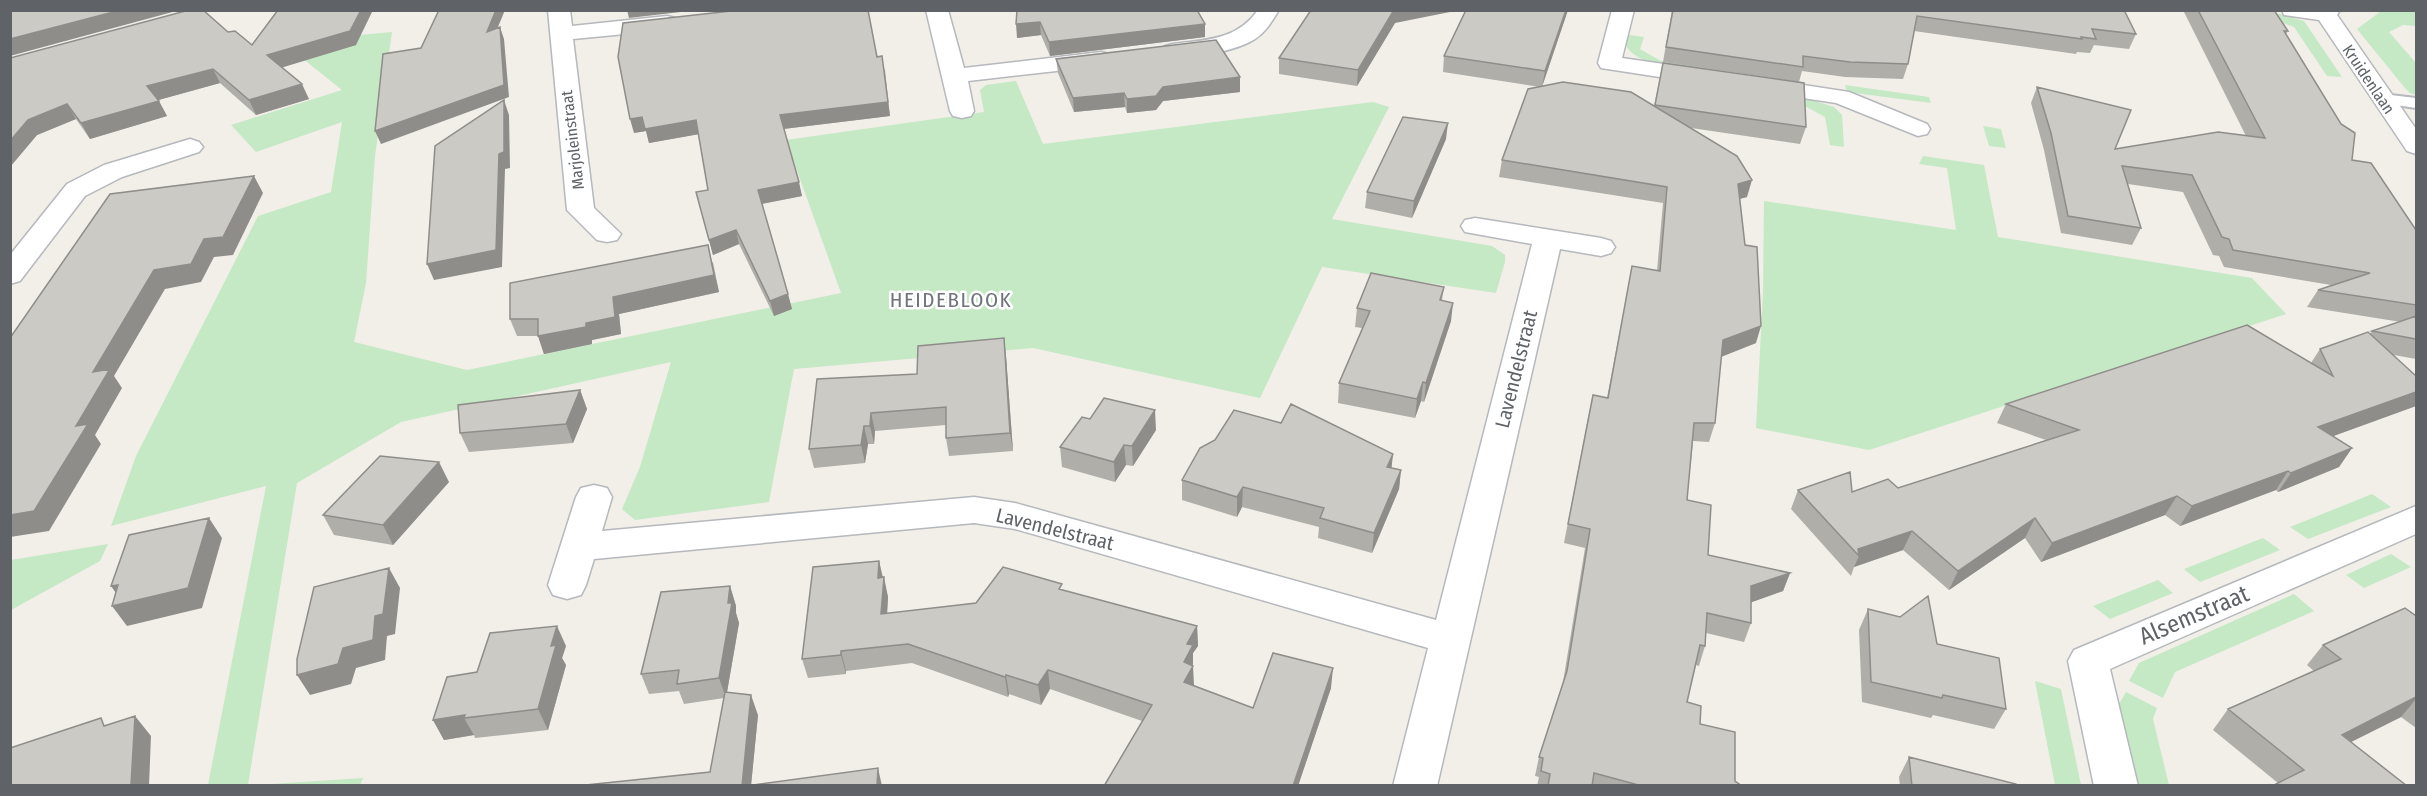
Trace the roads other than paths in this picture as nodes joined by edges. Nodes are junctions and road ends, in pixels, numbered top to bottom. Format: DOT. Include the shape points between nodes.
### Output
graph roads {
  1 [pos="937,10"];
  2 [pos="1269,10"];
  3 [pos="1623,10"];
  4 [pos="2292,10"];
  5 [pos="2328,13"];
  6 [pos="684,21"];
  7 [pos="560,22"];
  8 [pos="1152,53"];
  9 [pos="1118,57"];
  10 [pos="956,76"];
  11 [pos="2382,99"];
  12 [pos="2416,103"];
  13 [pos="962,111"];
  14 [pos="1918,129"];
  15 [pos="2416,146"];
  16 [pos="190,147"];
  17 [pos="1475,226"];
  18 [pos="607,234"];
  19 [pos="1548,238"];
  20 [pos="1602,247"];
  21 [pos="10,275"];
  22 [pos="594,498"];
  23 [pos="2416,519"];
  24 [pos="578,547"];
  25 [pos="567,585"];
  26 [pos="1449,639"];
  27 [pos="1415,786"];
  28 [pos="2116,786"];
  1 -- 10 [label="street"];
  2 -- 8 [label="street" via="1254,31 1242,38"];
  3 -- 14 [label="street" via="1609,63 1841,97"];
  4 -- 5 [label="street"];
  5 -- 11 [label="street, Kruidenlaan"];
  6 -- 7 [label="street, Marjoleinstraat"];
  7 -- 18 [label="street, Marjoleinstraat" via="581,210"];
  9 -- 10 [label="street"];
  10 -- 13 [label="street"];
  11 -- 12 [label="lane"];
  11 -- 15 [label="street, Kruidenlaan"];
  16 -- 21 [label="street" via="113,171 76,190"];
  17 -- 19 [label="street"];
  19 -- 20 [label="street"];
  19 -- 26 [label="street, Lavendelstraat"];
  22 -- 24 [label="street"];
  23 -- 28 [label="street, Alsemstraat" via="2088,661"];
  24 -- 25 [label="street"];
  24 -- 26 [label="street, Lavendelstraat" via="974,510 1014,516"];
  26 -- 27 [label="street, Lavendelstraat"];
}
